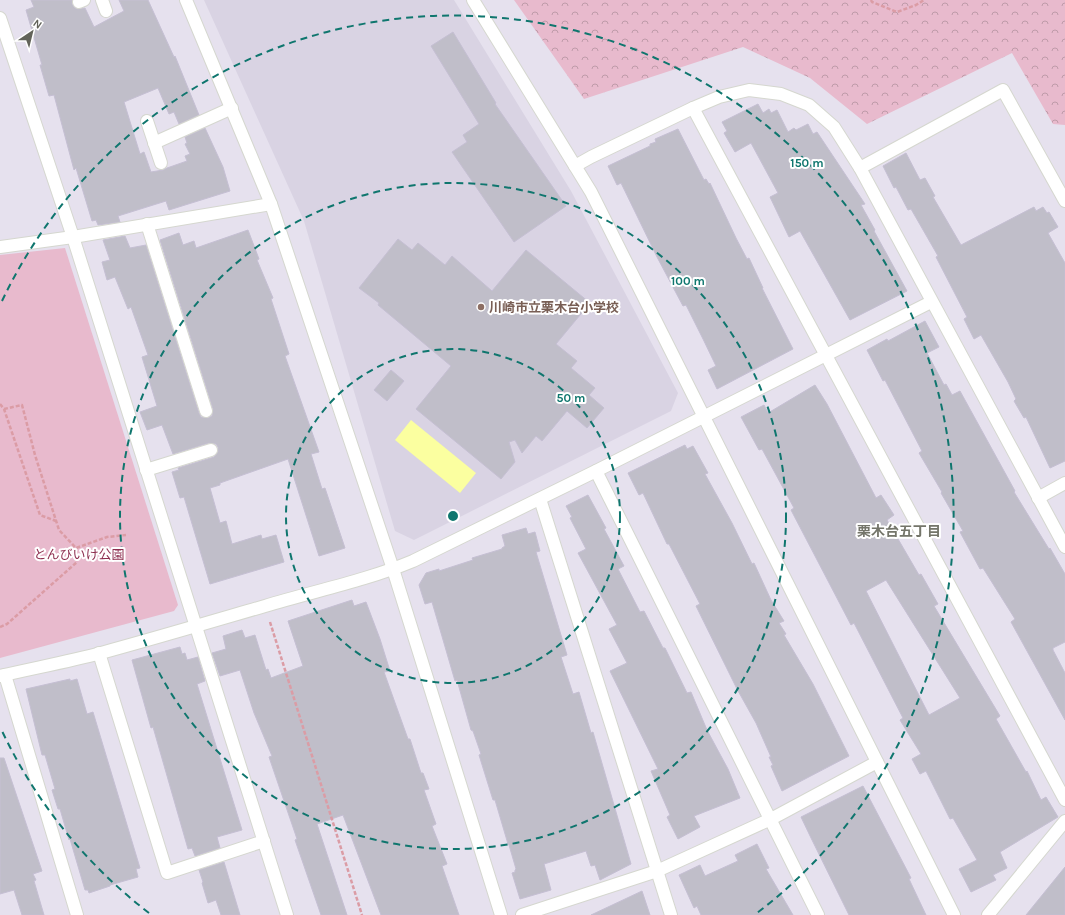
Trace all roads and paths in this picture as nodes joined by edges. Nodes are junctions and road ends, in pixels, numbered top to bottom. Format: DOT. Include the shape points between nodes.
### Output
graph roads {
  1 [pos="186,0"];
  2 [pos="473,0"];
  3 [pos="870,0"];
  4 [pos="924,0"];
  5 [pos="0,18"];
  6 [pos="232,108"];
  7 [pos="693,108"];
  8 [pos="147,121"];
  9 [pos="154,143"];
  10 [pos="161,163"];
  11 [pos="575,166"];
  12 [pos="860,168"];
  13 [pos="1065,201"];
  14 [pos="271,204"];
  15 [pos="147,224"];
  16 [pos="73,237"];
  17 [pos="0,247"];
  18 [pos="931,302"];
  19 [pos="827,355"];
  20 [pos="0,404"];
  21 [pos="4,409"];
  22 [pos="206,410"];
  23 [pos="703,416"];
  24 [pos="211,450"];
  25 [pos="146,470"];
  26 [pos="596,471"];
  27 [pos="1065,483"];
  28 [pos="1038,498"];
  29 [pos="540,499"];
  30 [pos="57,521"];
  31 [pos="126,535"];
  32 [pos="1065,547"];
  33 [pos="76,548"];
  34 [pos="393,569"];
  35 [pos="265,606"];
  36 [pos="0,627"];
  37 [pos="196,627"];
  38 [pos="99,653"];
  39 [pos="2,676"];
  40 [pos="877,762"];
  41 [pos="1065,800"];
  42 [pos="771,819"];
  43 [pos="1064,824"];
  44 [pos="264,841"];
  45 [pos="657,871"];
  46 [pos="77,915"];
  47 [pos="288,915"];
  48 [pos="362,915"];
  49 [pos="501,915"];
  50 [pos="522,915"];
  51 [pos="671,915"];
  52 [pos="818,915"];
  53 [pos="954,915"];
  54 [pos="988,915"];
  1 -- 6 [label="street"];
  2 -- 11 [label="street"];
  3 -- 4 [label="path" via="897,12"];
  5 -- 16 [label="street"];
  6 -- 9 [label="street"];
  6 -- 14 [label="street"];
  7 -- 11 [label="street"];
  7 -- 12 [label="street" via="719,97 749,90 781,94 809,105 834,127"];
  7 -- 19 [label="street"];
  8 -- 9 [label="street"];
  9 -- 10 [label="street"];
  11 -- 23 [label="street" via="591,192"];
  12 -- 13 [label="street" via="1003,90"];
  12 -- 18 [label="street"];
  14 -- 15 [label="street"];
  14 -- 34 [label="street"];
  15 -- 16 [label="street"];
  15 -- 22 [label="street"];
  16 -- 17 [label="street"];
  16 -- 25 [label="street"];
  18 -- 19 [label="street"];
  18 -- 28 [label="street"];
  19 -- 23 [label="street"];
  19 -- 41 [label="street"];
  20 -- 21 [label="path"];
  21 -- 30 [label="path" via="40,515"];
  21 -- 30 [label="path" via="22,406"];
  23 -- 26 [label="street"];
  23 -- 40 [label="street"];
  24 -- 25 [label="street"];
  25 -- 37 [label="street"];
  26 -- 29 [label="street"];
  26 -- 42 [label="street"];
  27 -- 28 [label="street"];
  28 -- 32 [label="street"];
  29 -- 34 [label="street"];
  29 -- 45 [label="street"];
  30 -- 33 [label="path" via="59,530"];
  31 -- 33 [label="path" via="107,537"];
  33 -- 36 [label="path" via="77,562 7,624"];
  34 -- 35 [label="street"];
  34 -- 49 [label="street"];
  35 -- 37 [label="street"];
  35 -- 48 [label="path"];
  37 -- 38 [label="street"];
  37 -- 44 [label="street"];
  38 -- 39 [label="street"];
  38 -- 44 [label="street" via="167,873"];
  39 -- 46 [label="street"];
  40 -- 42 [label="street"];
  40 -- 53 [label="street"];
  42 -- 45 [label="street"];
  42 -- 52 [label="street"];
  43 -- 54 [label="street"];
  44 -- 47 [label="street"];
  45 -- 50 [label="street"];
  45 -- 51 [label="street"];
}
